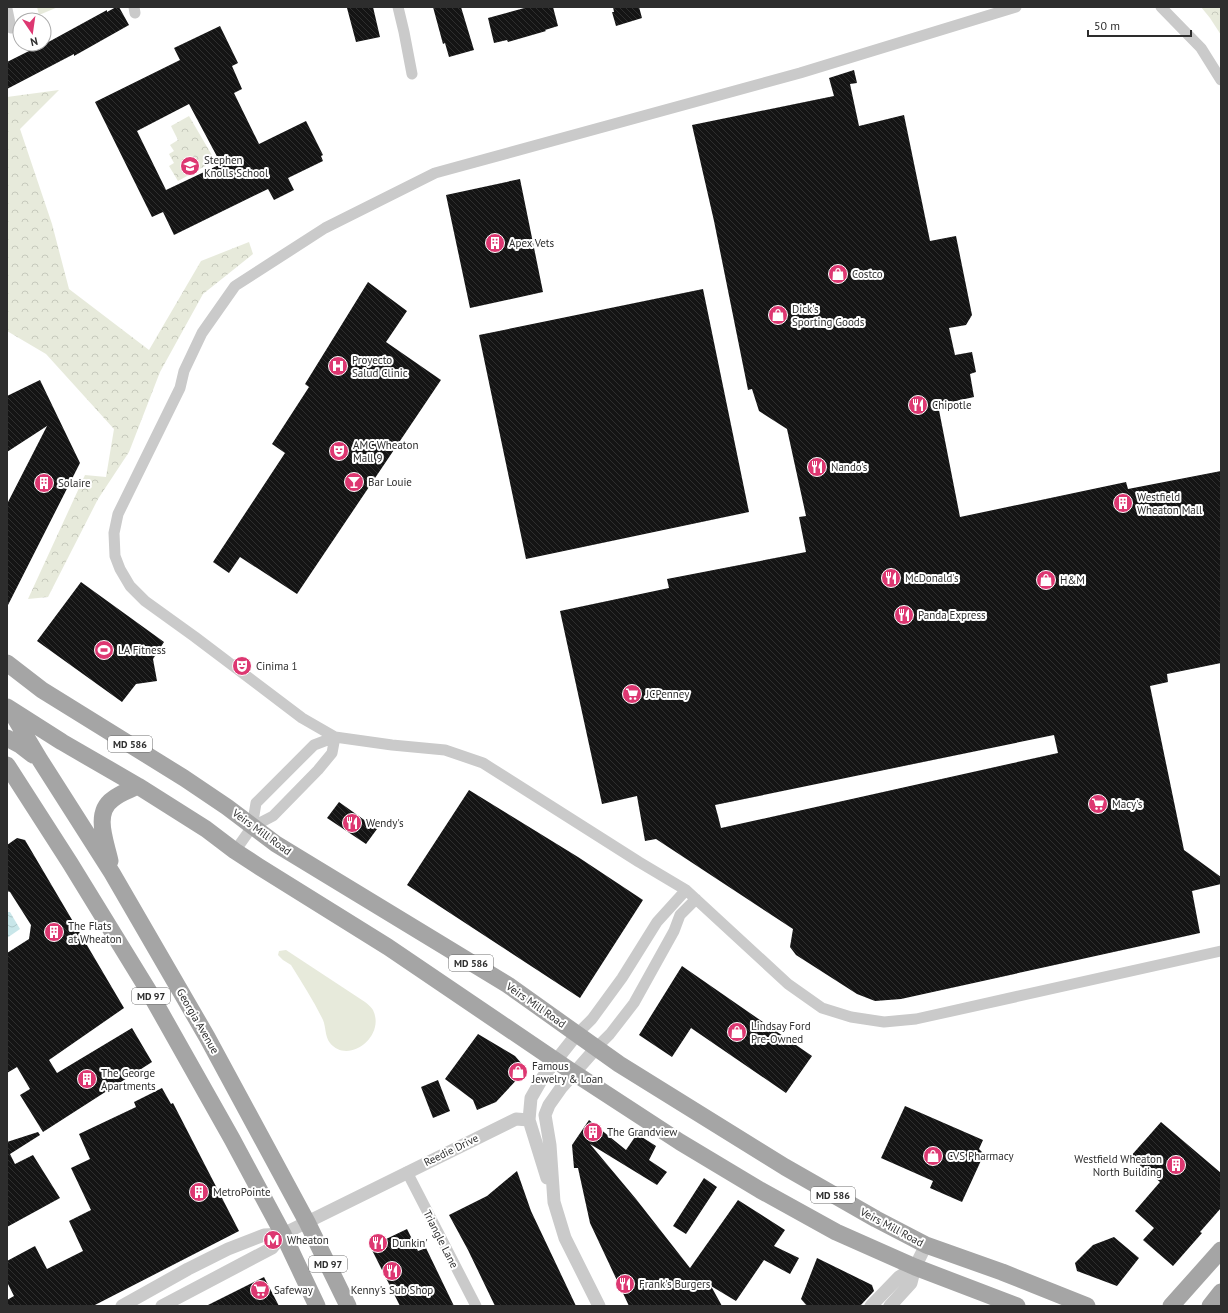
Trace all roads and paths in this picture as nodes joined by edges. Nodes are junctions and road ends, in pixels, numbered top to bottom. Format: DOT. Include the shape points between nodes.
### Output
graph roads {
  1 [pos="398,7"];
  2 [pos="1016,7"];
  3 [pos="1161,7"];
  4 [pos="7,9"];
  5 [pos="11,28"];
  6 [pos="412,74"];
  7 [pos="1221,80"];
  8 [pos="7,663"];
  9 [pos="8,707"];
  10 [pos="335,737"];
  11 [pos="7,738"];
  12 [pos="40,760"];
  13 [pos="7,765"];
  14 [pos="138,786"];
  15 [pos="252,826"];
  16 [pos="235,851"];
  17 [pos="112,873"];
  18 [pos="686,890"];
  19 [pos="696,899"];
  20 [pos="1221,951"];
  21 [pos="577,1034"];
  22 [pos="597,1047"];
  23 [pos="555,1060"];
  24 [pos="574,1073"];
  25 [pos="529,1120"];
  26 [pos="406,1172"];
  27 [pos="553,1195"];
  28 [pos="307,1222"];
  29 [pos="283,1234"];
  30 [pos="926,1245"];
  31 [pos="1221,1250"];
  32 [pos="915,1267"];
  33 [pos="1221,1292"];
  34 [pos="122,1306"];
  35 [pos="162,1306"];
  36 [pos="317,1306"];
  37 [pos="348,1306"];
  38 [pos="476,1306"];
  39 [pos="599,1306"];
  40 [pos="871,1306"];
  41 [pos="890,1306"];
  42 [pos="1017,1306"];
  43 [pos="1087,1306"];
  44 [pos="1171,1306"];
  45 [pos="1210,1306"];
  1 -- 6 [label="street"];
  2 -- 10 [label="street" via="800,73 435,173 325,228 235,286 202,333 184,371 180,388 118,514 114,533 115,556 130,586 145,601 302,718"];
  3 -- 7 [label="street" via="1201,48"];
  4 -- 5 [label="street"];
  8 -- 15 [label="main road, Veirs Mill Road / MD 586" via="42,690 221,803"];
  9 -- 12 [label="main road, Georgia Avenue / MD 97"];
  9 -- 14 [label="main road, MD 586"];
  10 -- 15 [label="street" via="332,753 318,770 273,816"];
  10 -- 15 [label="street" via="314,745 256,803"];
  10 -- 18 [label="street" via="444,750 483,763"];
  11 -- 12 [label="main road"];
  12 -- 17 [label="main road, Georgia Avenue / MD 97"];
  13 -- 29 [label="main road, MD 97" via="148,990"];
  14 -- 16 [label="main road, MD 586" via="206,829"];
  14 -- 17 [label="main road" via="111,800 103,812 102,826"];
  15 -- 16 [label="street"];
  15 -- 21 [label="main road, Veirs Mill Road / MD 586" via="276,844 508,984"];
  16 -- 23 [label="main road, MD 586" via="388,947"];
  17 -- 28 [label="main road, Georgia Avenue / MD 97" via="207,1037"];
  18 -- 19 [label="street"];
  18 -- 21 [label="street" via="657,922 604,1004"];
  19 -- 20 [label="street" via="788,984 822,1008 884,1022 916,1019"];
  19 -- 22 [label="street" via="680,915 674,931 634,1003"];
  21 -- 22 [label="main road, Veirs Mill Road / MD 586"];
  21 -- 23 [label="street"];
  22 -- 24 [label="street"];
  22 -- 30 [label="main road, Veirs Mill Road / MD 586" via="625,1068 785,1168"];
  23 -- 24 [label="main road, MD 586"];
  23 -- 25 [label="street" via="531,1098"];
  24 -- 27 [label="street" via="558,1092 546,1115"];
  24 -- 32 [label="main road, MD 586" via="760,1190 836,1232"];
  25 -- 26 [label="street, Reedie Drive" via="516,1119"];
  25 -- 27 [label="street"];
  26 -- 28 [label="street, Reedie Drive"];
  26 -- 38 [label="street, Triangle Lane"];
  27 -- 39 [label="street" via="565,1238"];
  28 -- 29 [label="street, Reedie Drive"];
  28 -- 37 [label="main road, Georgia Avenue / MD 97"];
  29 -- 34 [label="street, Reedie Drive" via="264,1235 228,1249"];
  29 -- 35 [label="street, Reedie Drive" via="272,1248"];
  29 -- 36 [label="main road, MD 97"];
  30 -- 32 [label="street"];
  30 -- 43 [label="main road, Veirs Mill Road / MD 586"];
  31 -- 44 [label="main road"];
  32 -- 40 [label="street" via="899,1277"];
  32 -- 41 [label="street" via="911,1282"];
  32 -- 42 [label="main road, MD 586"];
  33 -- 45 [label="main road"];
}
